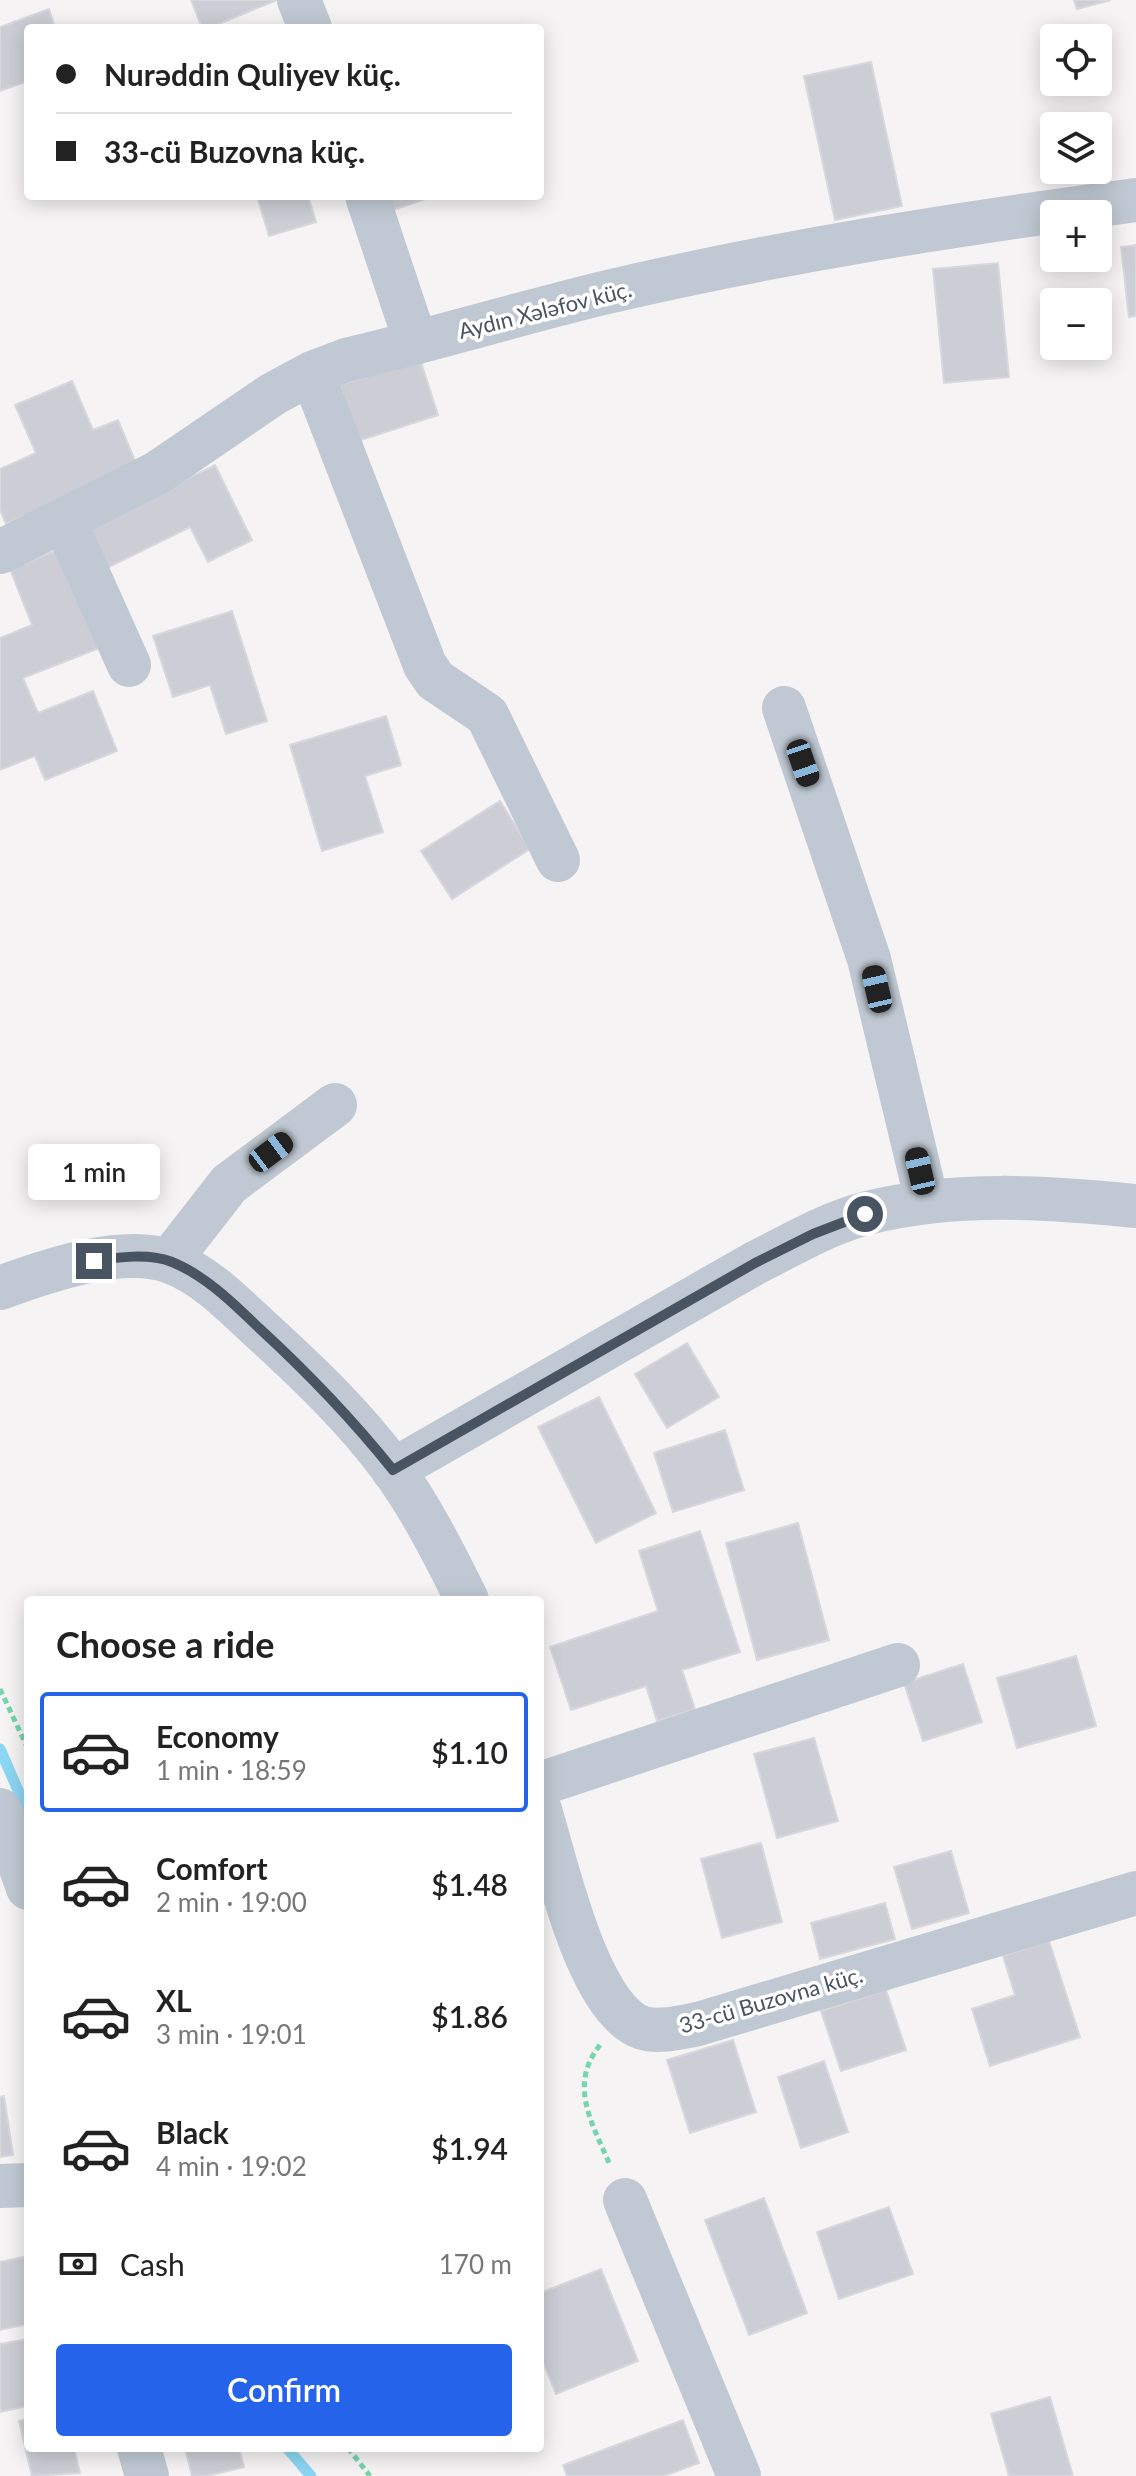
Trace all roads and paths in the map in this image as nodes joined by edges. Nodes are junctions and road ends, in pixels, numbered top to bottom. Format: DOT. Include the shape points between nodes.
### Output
graph roads {
  1 [pos="299,0"];
  2 [pos="308,24"];
  3 [pos="368,200"];
  4 [pos="1136,200"];
  5 [pos="416,343"];
  6 [pos="312,373"];
  7 [pos="64,520"];
  8 [pos="0,552"];
  9 [pos="129,665"];
  10 [pos="784,708"];
  11 [pos="558,860"];
  12 [pos="335,1105"];
  13 [pos="927,1202"];
  14 [pos="1136,1206"];
  15 [pos="169,1261"];
  16 [pos="0,1288"];
  17 [pos="393,1470"];
  18 [pos="465,1596"];
  19 [pos="898,1665"];
  20 [pos="0,1689"];
  21 [pos="24,1740"];
  22 [pos="544,1783"];
  23 [pos="0,1810"];
  24 [pos="544,1823"];
  25 [pos="24,1877"];
  26 [pos="1136,1893"];
  27 [pos="623,2015"];
  28 [pos="24,2185"];
  29 [pos="0,2186"];
  30 [pos="625,2200"];
  31 [pos="140,2452"];
  32 [pos="351,2452"];
  33 [pos="147,2476"];
  34 [pos="370,2476"];
  35 [pos="739,2476"];
  1 -- 2 [label="street"];
  3 -- 5 [label="street"];
  4 -- 5 [label="street, Aydın Xələfov küç." via="917,231 727,266"];
  5 -- 6 [label="street, Aydın Xələfov küç."];
  6 -- 7 [label="street, Aydın Xələfov küç." via="157,473"];
  6 -- 11 [label="street" via="425,665 435,680 487,715"];
  7 -- 8 [label="street, Aydın Xələfov küç."];
  7 -- 9 [label="street"];
  10 -- 13 [label="street" via="869,959"];
  12 -- 15 [label="street" via="229,1184"];
  13 -- 14 [label="street" via="1049,1197"];
  13 -- 17 [label="street" via="865,1214 755,1263"];
  15 -- 16 [label="street" via="111,1258 47,1271"];
  15 -- 17 [label="street" via="221,1293 306,1371"];
  17 -- 18 [label="street"];
  19 -- 22 [label="street"];
  20 -- 21 [label="path"];
  23 -- 25 [label="street"];
  24 -- 27 [label="street, 33-cü Buzovna küç." via="588,1964 604,1995"];
  26 -- 27 [label="street, 33-cü Buzovna küç." via="698,2024 643,2028"];
  27 -- 30 [label="path" via="589,2058 582,2083 592,2123"];
  28 -- 29 [label="street"];
  30 -- 35 [label="street"];
  31 -- 33 [label="street"];
  32 -- 34 [label="path"];
}
